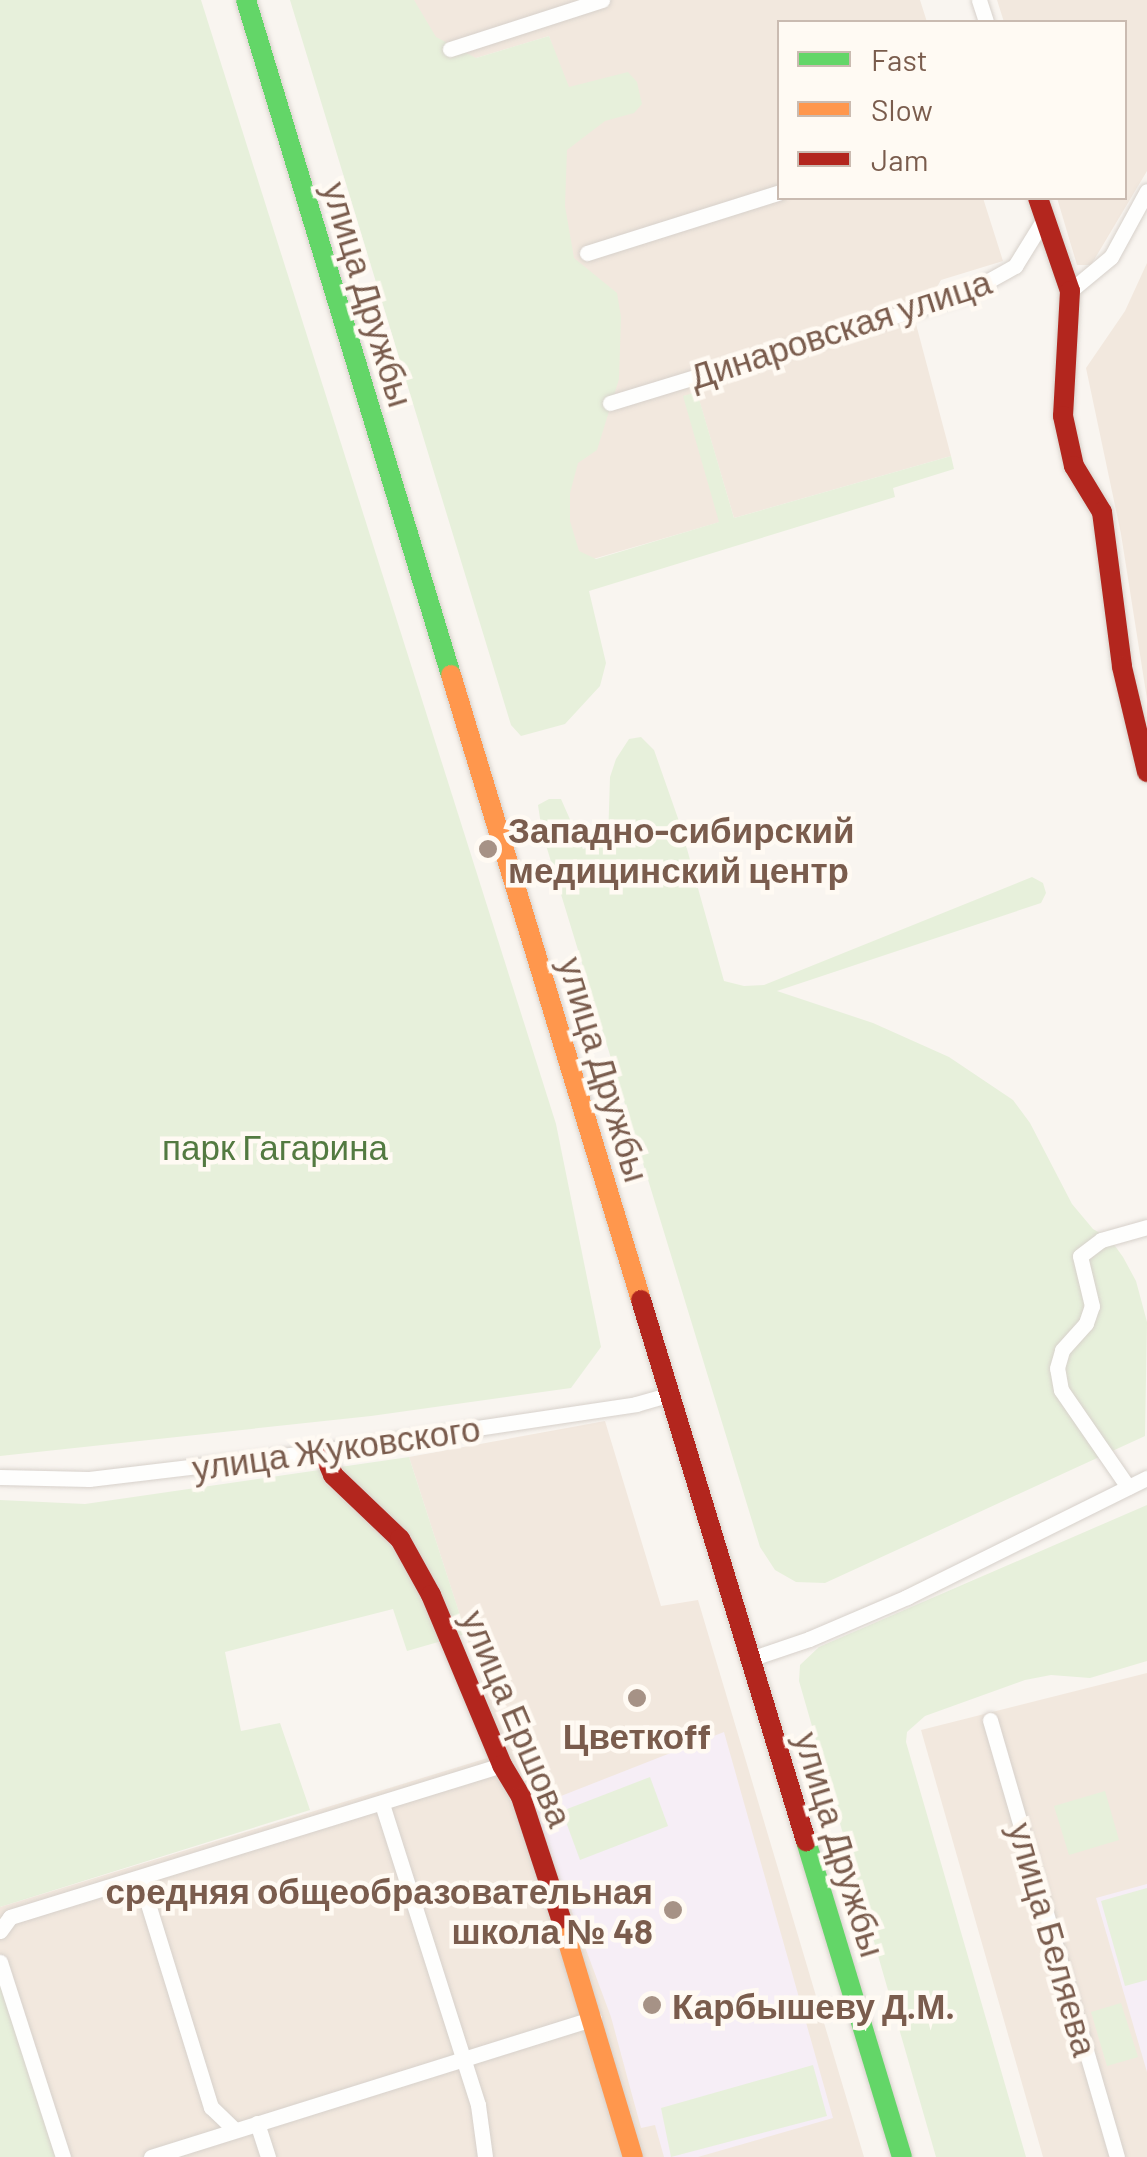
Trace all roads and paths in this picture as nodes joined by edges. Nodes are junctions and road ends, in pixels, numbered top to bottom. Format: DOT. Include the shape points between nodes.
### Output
graph roads {
  1 [pos="246,0"];
  2 [pos="602,0"];
  3 [pos="450,49"];
  4 [pos="1147,190"];
  5 [pos="777,193"];
  6 [pos="1039,200"];
  7 [pos="1044,219"];
  8 [pos="587,253"];
  9 [pos="1070,291"];
  10 [pos="610,403"];
  11 [pos="1147,772"];
  12 [pos="1147,1228"];
  13 [pos="670,1394"];
  14 [pos="322,1451"];
  15 [pos="0,1477"];
  16 [pos="1147,1478"];
  17 [pos="1128,1487"];
  18 [pos="750,1659"];
  19 [pos="990,1720"];
  20 [pos="502,1765"];
  21 [pos="382,1804"];
  22 [pos="140,1878"];
  23 [pos="5,1924"];
  24 [pos="0,1962"];
  25 [pos="594,2018"];
  26 [pos="464,2057"];
  27 [pos="257,2122"];
  28 [pos="234,2129"];
  29 [pos="63,2157"];
  30 [pos="151,2157"];
  31 [pos="268,2157"];
  32 [pos="485,2157"];
  33 [pos="632,2157"];
  34 [pos="902,2157"];
  35 [pos="1117,2157"];
  1 -- 13 [label="main road, улица Дружбы"];
  2 -- 3 [label="street"];
  4 -- 9 [label="street" via="1112,257"];
  5 -- 8 [label="street"];
  6 -- 7 [label="main road"];
  7 -- 9 [label="main road"];
  7 -- 10 [label="street, Динаровская улица" via="1015,266 963,295"];
  9 -- 11 [label="main road" via="1063,416 1074,466 1102,512 1122,667"];
  12 -- 17 [label="street" via="1101,1240 1080,1256 1092,1306 1057,1368 1062,1390"];
  13 -- 14 [label="street, улица Жуковского"];
  13 -- 18 [label="main road, улица Дружбы"];
  14 -- 15 [label="street, улица Жуковского" via="89,1478"];
  14 -- 20 [label="main road, улица Ершова" via="333,1475 400,1538 439,1612"];
  16 -- 17 [label="street"];
  17 -- 18 [label="street" via="907,1596"];
  18 -- 34 [label="main road, улица Дружбы"];
  19 -- 35 [label="street, улица Беляева"];
  20 -- 21 [label="street"];
  20 -- 25 [label="main road, улица Ершова" via="521,1797"];
  21 -- 22 [label="street"];
  21 -- 26 [label="street"];
  22 -- 23 [label="street"];
  22 -- 28 [label="street" via="211,2107"];
  24 -- 29 [label="street"];
  25 -- 26 [label="street"];
  25 -- 33 [label="main road, улица Ершова"];
  26 -- 27 [label="street"];
  26 -- 32 [label="street"];
  27 -- 28 [label="street"];
  27 -- 31 [label="street"];
  28 -- 30 [label="street"];
}
